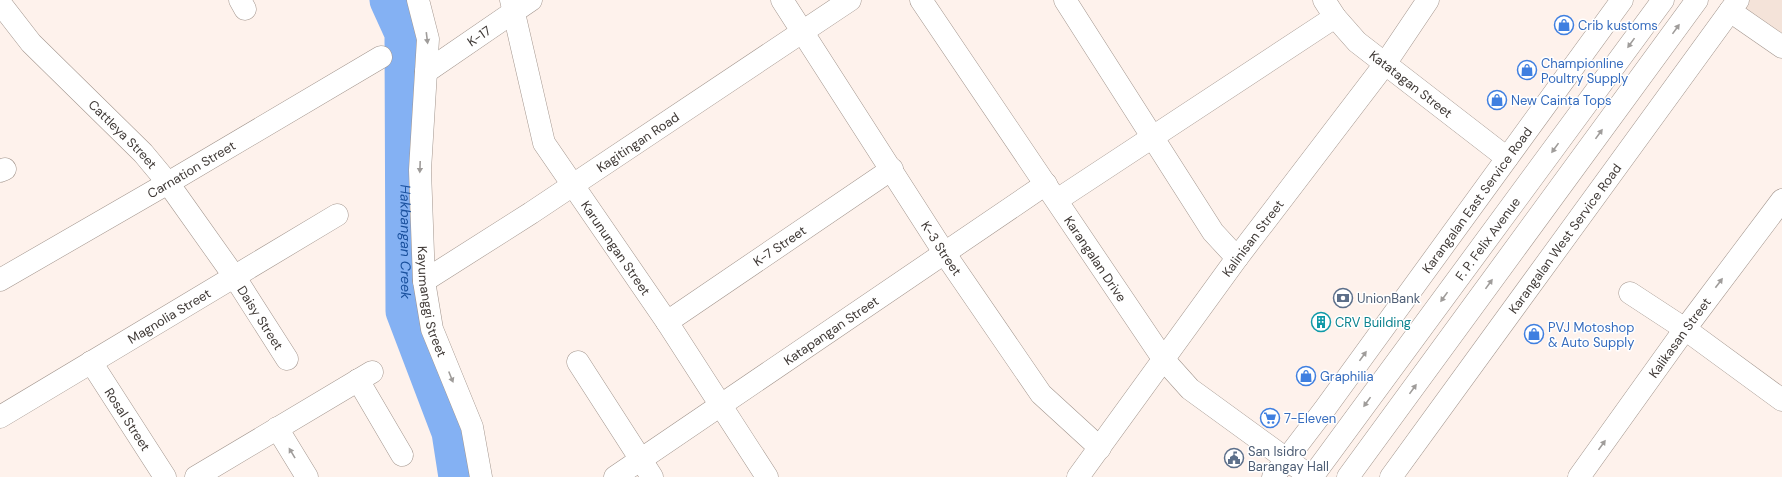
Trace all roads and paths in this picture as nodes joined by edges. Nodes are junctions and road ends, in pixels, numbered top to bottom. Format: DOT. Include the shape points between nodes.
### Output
graph roads {
  1 [pos="418,0"];
  2 [pos="782,0"];
  3 [pos="850,0"];
  4 [pos="921,0"];
  5 [pos="1065,0"];
  6 [pos="1428,0"];
  7 [pos="1622,0"];
  8 [pos="1663,0"];
  9 [pos="1697,0"];
  10 [pos="0,3"];
  11 [pos="519,4"];
  12 [pos="1734,5"];
  13 [pos="1330,8"];
  14 [pos="804,32"];
  15 [pos="1782,47"];
  16 [pos="381,57"];
  17 [pos="1385,64"];
  18 [pos="426,72"];
  19 [pos="1152,137"];
  20 [pos="1508,158"];
  21 [pos="892,169"];
  22 [pos="168,183"];
  23 [pos="572,185"];
  24 [pos="1052,192"];
  25 [pos="1782,200"];
  26 [pos="337,215"];
  27 [pos="946,254"];
  28 [pos="1237,258"];
  29 [pos="234,276"];
  30 [pos="0,280"];
  31 [pos="424,281"];
  32 [pos="1630,293"];
  33 [pos="667,322"];
  34 [pos="1684,329"];
  35 [pos="287,359"];
  36 [pos="1164,360"];
  37 [pos="91,362"];
  38 [pos="578,362"];
  39 [pos="1782,400"];
  40 [pos="721,405"];
  41 [pos="0,417"];
  42 [pos="277,428"];
  43 [pos="1100,448"];
  44 [pos="402,455"];
  45 [pos="1286,459"];
  46 [pos="646,468"];
  47 [pos="165,477"];
  48 [pos="196,477"];
  49 [pos="307,477"];
  50 [pos="481,477"];
  51 [pos="615,477"];
  52 [pos="767,477"];
  53 [pos="1078,477"];
  54 [pos="1273,477"];
  55 [pos="1312,477"];
  56 [pos="1348,477"];
  57 [pos="1391,477"];
  58 [pos="1579,477"];
  1 -- 18 [label="street, Kayumanggi Street, one-way" via="428,39"];
  2 -- 14 [label="street, K-3 Street"];
  3 -- 14 [label="street, Kagitingan Road"];
  4 -- 24 [label="street, Karangalan Drive"];
  5 -- 19 [label="street"];
  6 -- 17 [label="street, Kalinisan Street"];
  7 -- 20 [label="street, Karangalan East Service Road"];
  8 -- 55 [label="street, F. P. Felix Avenue, one-way"];
  56 -- 9 [label="street, one-way"];
  10 -- 22 [label="street, Cattleya Street" via="30,43 143,153"];
  11 -- 18 [label="street, K-17"];
  11 -- 23 [label="street, Karunungan Street" via="544,143"];
  12 -- 15 [label="street"];
  12 -- 57 [label="street, Karangalan West Service Road"];
  13 -- 17 [label="street, Katatagan Street" via="1357,42"];
  13 -- 19 [label="street, Katapangan Street"];
  14 -- 21 [label="street, K-3 Street"];
  14 -- 23 [label="street, Kagitingan Road"];
  16 -- 22 [label="street, Carnation Street"];
  17 -- 20 [label="street, Katatagan Street"];
  17 -- 28 [label="street, Kalinisan Street"];
  18 -- 31 [label="street, Kayumanggi Street, one-way" via="420,170"];
  19 -- 24 [label="street, Katapangan Street"];
  19 -- 28 [label="street" via="1213,232"];
  45 -- 20 [label="street, Karangalan East Service Road, one-way"];
  21 -- 27 [label="street, K-3 Street"];
  21 -- 33 [label="street, K-7 Street"];
  22 -- 29 [label="street, Cattleya Street"];
  22 -- 30 [label="street, Carnation Street"];
  23 -- 31 [label="street, Kagitingan Road"];
  23 -- 33 [label="street, Karunungan Street"];
  24 -- 27 [label="street, Katapangan Street"];
  24 -- 36 [label="street, Karangalan Drive"];
  34 -- 25 [label="street, Kalikasan Street, one-way"];
  26 -- 29 [label="street, Magnolia Street"];
  27 -- 40 [label="street, Katapangan Street"];
  27 -- 43 [label="street, K-3 Street" via="1041,394"];
  28 -- 36 [label="street, Kalinisan Street"];
  29 -- 35 [label="street, Daisy Street"];
  29 -- 37 [label="street, Magnolia Street"];
  31 -- 50 [label="street, Kayumanggi Street, one-way" via="432,329 472,427"];
  32 -- 34 [label="street"];
  33 -- 40 [label="street, Karunungan Street"];
  34 -- 39 [label="street"];
  58 -- 34 [label="street, Kalikasan Street, one-way"];
  36 -- 43 [label="street, Kalinisan Street"];
  36 -- 45 [label="street, Karangalan Drive" via="1190,389"];
  37 -- 41 [label="street, Magnolia Street"];
  37 -- 47 [label="street, Rosal Street"];
  38 -- 46 [label="street"];
  40 -- 46 [label="street, Katapangan Street"];
  40 -- 52 [label="street, Karunungan Street"];
  42 -- 44 [label="street" via="365,376"];
  42 -- 48 [label="street"];
  49 -- 42 [label="street, one-way"];
  43 -- 53 [label="street, Kalinisan Street"];
  45 -- 54 [label="street, Karangalan East Service Road"];
  45 -- 55 [label="street, Karangalan Drive"];
  46 -- 51 [label="street, Katapangan Street"];
}
